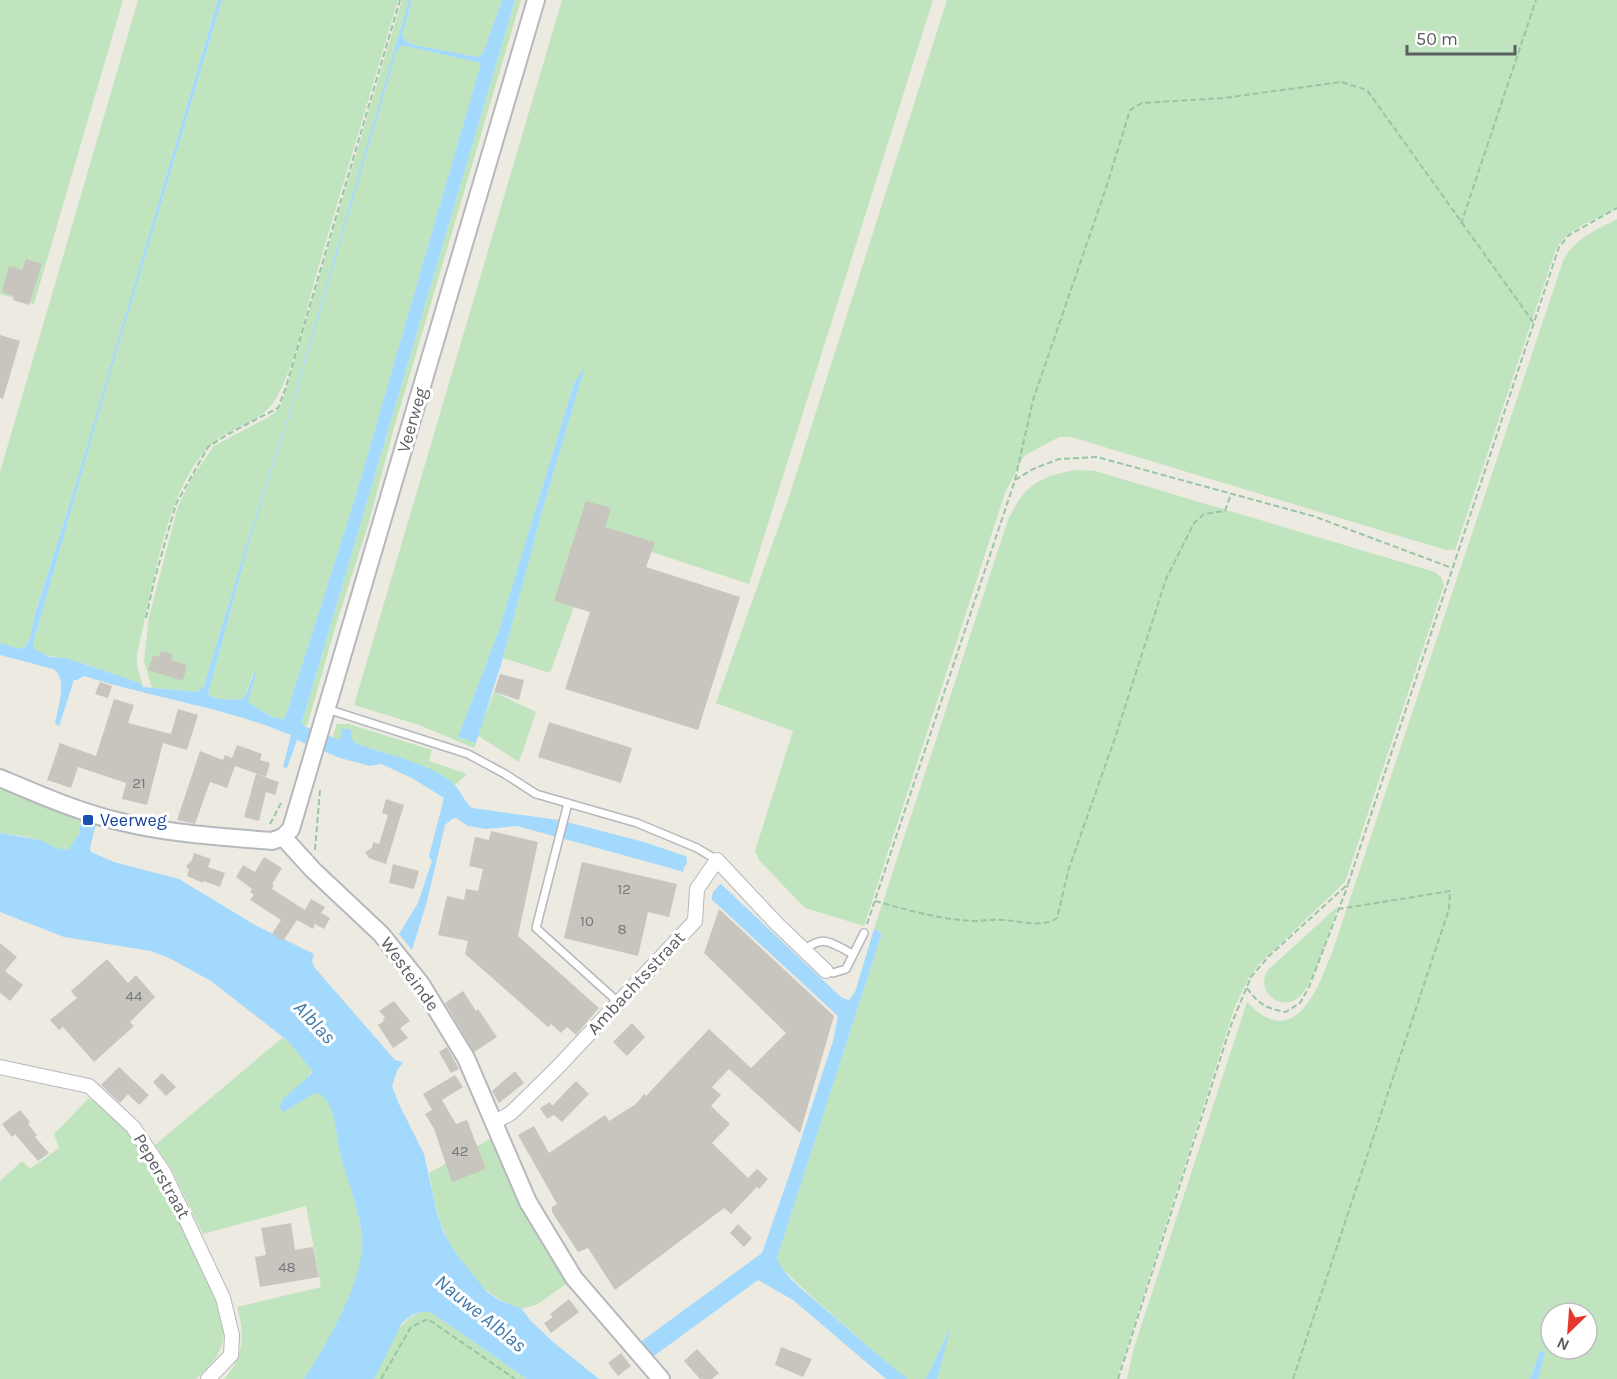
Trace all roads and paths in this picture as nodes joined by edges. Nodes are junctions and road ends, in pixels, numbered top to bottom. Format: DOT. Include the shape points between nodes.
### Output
graph roads {
  1 [pos="400,0"];
  2 [pos="536,0"];
  3 [pos="1536,0"];
  4 [pos="1617,208"];
  5 [pos="1461,224"];
  6 [pos="1533,322"];
  7 [pos="1015,480"];
  8 [pos="1231,494"];
  9 [pos="1452,568"];
  10 [pos="146,618"];
  11 [pos="325,717"];
  12 [pos="0,778"];
  13 [pos="320,789"];
  14 [pos="568,803"];
  15 [pos="283,837"];
  16 [pos="712,865"];
  17 [pos="313,870"];
  18 [pos="1348,884"];
  19 [pos="875,901"];
  20 [pos="1339,909"];
  21 [pos="864,933"];
  22 [pos="805,949"];
  23 [pos="853,954"];
  24 [pos="826,971"];
  25 [pos="1247,988"];
  26 [pos="618,1002"];
  27 [pos="0,1067"];
  28 [pos="493,1123"];
  29 [pos="208,1379"];
  30 [pos="381,1379"];
  31 [pos="515,1379"];
  32 [pos="661,1379"];
  33 [pos="1118,1379"];
  34 [pos="1293,1379"];
  1 -- 10 [label="path" via="278,408 208,447 176,504"];
  2 -- 11 [label="street, Veerweg"];
  3 -- 5 [label="path"];
  4 -- 6 [label="path" via="1569,235 1559,247"];
  5 -- 6 [label="path"];
  5 -- 7 [label="path" via="1367,90 1354,85 1341,82 1224,98 1142,103 1130,110 1033,400"];
  6 -- 9 [label="path"];
  7 -- 8 [label="path" via="1059,459 1096,457"];
  7 -- 19 [label="path"];
  8 -- 9 [label="path" via="1314,516"];
  8 -- 19 [label="path" via="1225,511 1204,514 1194,523 1167,579 1069,868 1057,918 1051,922 975,921 931,916"];
  9 -- 18 [label="path"];
  11 -- 14 [label="lane" via="468,754 536,794"];
  11 -- 15 [label="street, Veerweg" via="294,825"];
  12 -- 15 [label="street" via="98,815 157,830 272,841"];
  13 -- 17 [label="path"];
  14 -- 16 [label="lane" via="638,823 697,848"];
  14 -- 26 [label="lane" via="536,927"];
  15 -- 17 [label="street, Westeinde"];
  16 -- 22 [label="street"];
  16 -- 26 [label="street, Ambachtsstraat" via="697,889 695,921"];
  17 -- 28 [label="street, Westeinde" via="381,934 421,984 466,1058"];
  18 -- 20 [label="path"];
  18 -- 25 [label="path" via="1269,956"];
  19 -- 21 [label="path"];
  20 -- 25 [label="path" via="1310,987 1300,1003 1286,1012 1271,1009 1257,1002"];
  20 -- 34 [label="path" via="1450,891 1449,909"];
  21 -- 23 [label="lane"];
  22 -- 23 [label="lane" via="822,940"];
  22 -- 24 [label="street"];
  23 -- 24 [label="lane" via="846,969"];
  25 -- 33 [label="path" via="1231,1025"];
  26 -- 28 [label="street, Ambachtsstraat" via="511,1113"];
  27 -- 29 [label="street, Peperstraat" via="89,1086 134,1127 164,1173 223,1298 232,1335 231,1355"];
  28 -- 32 [label="street, Westeinde" via="528,1202 574,1278"];
  30 -- 31 [label="path" via="411,1327 428,1319"];
}
